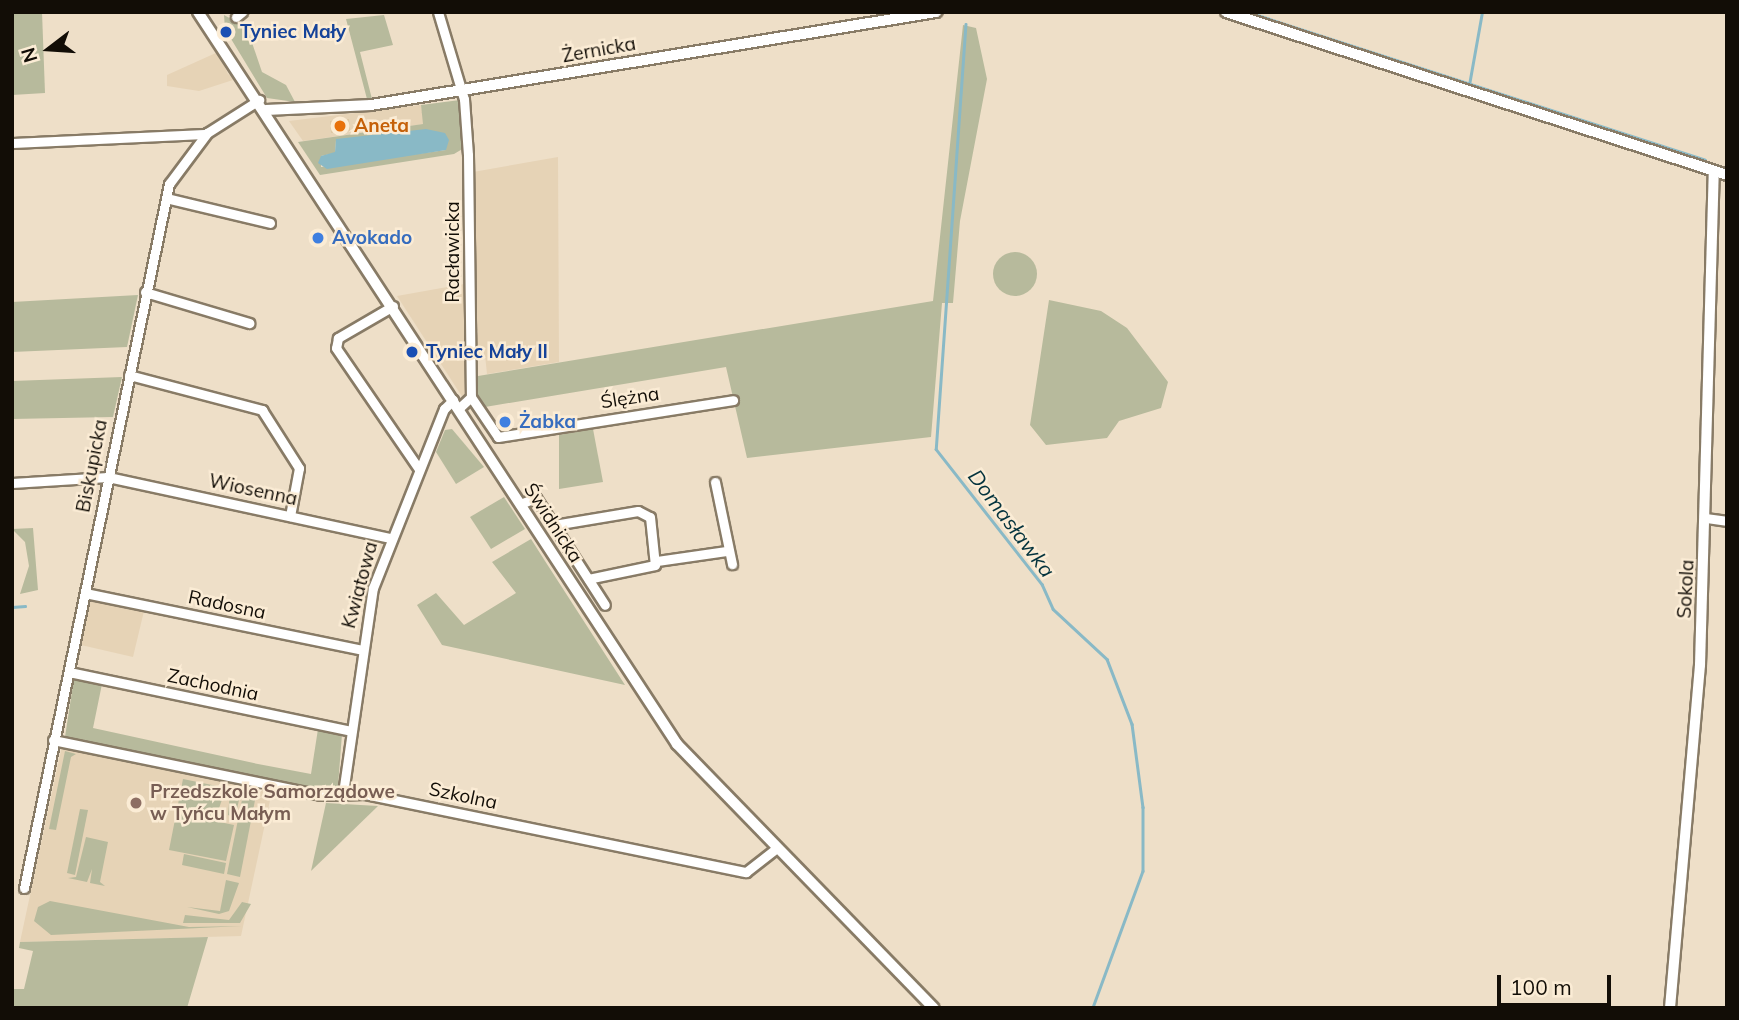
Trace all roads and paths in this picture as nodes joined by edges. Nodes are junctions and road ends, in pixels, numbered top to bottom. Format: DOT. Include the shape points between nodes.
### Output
graph roads {
  1 [pos="198,12"];
  2 [pos="438,12"];
  3 [pos="936,12"];
  4 [pos="1226,12"];
  5 [pos="460,91"];
  6 [pos="258,100"];
  7 [pos="265,110"];
  8 [pos="207,134"];
  9 [pos="12,143"];
  10 [pos="1714,171"];
  11 [pos="1727,175"];
  12 [pos="166,198"];
  13 [pos="270,223"];
  14 [pos="145,292"];
  15 [pos="393,306"];
  16 [pos="249,323"];
  17 [pos="129,375"];
  18 [pos="471,397"];
  19 [pos="733,400"];
  20 [pos="456,404"];
  21 [pos="419,469"];
  22 [pos="108,477"];
  23 [pos="715,482"];
  24 [pos="12,483"];
  25 [pos="520,504"];
  26 [pos="290,516"];
  27 [pos="1706,518"];
  28 [pos="1727,521"];
  29 [pos="554,525"];
  30 [pos="390,538"];
  31 [pos="726,551"];
  32 [pos="657,561"];
  33 [pos="732,564"];
  34 [pos="588,579"];
  35 [pos="85,593"];
  36 [pos="604,605"];
  37 [pos="362,650"];
  38 [pos="69,672"];
  39 [pos="351,731"];
  40 [pos="53,740"];
  41 [pos="344,793"];
  42 [pos="775,849"];
  43 [pos="25,883"];
  44 [pos="934,1008"];
  45 [pos="1670,1008"];
  1 -- 6 [label="street, Świdnicka"];
  2 -- 5 [label="street, Racławicka"];
  3 -- 5 [label="street, Żernicka"];
  4 -- 10 [label="street"];
  5 -- 7 [label="street, Żernicka" via="341,108"];
  5 -- 18 [label="street, Racławicka" via="471,218"];
  6 -- 7 [label="street, Świdnicka"];
  6 -- 8 [label="street, Biskupicka"];
  7 -- 15 [label="street, Świdnicka"];
  8 -- 9 [label="street"];
  8 -- 12 [label="street, Biskupicka" via="176,168"];
  10 -- 11 [label="street"];
  10 -- 27 [label="street, Sokola"];
  12 -- 13 [label="street"];
  12 -- 14 [label="street, Biskupicka"];
  14 -- 16 [label="street"];
  14 -- 17 [label="street, Biskupicka"];
  15 -- 20 [label="street, Świdnicka"];
  15 -- 21 [label="street" via="338,338 336,348"];
  17 -- 22 [label="street, Biskupicka"];
  17 -- 26 [label="street" via="262,410 299,468"];
  18 -- 19 [label="street, Ślężna" via="498,437"];
  18 -- 20 [label="street"];
  20 -- 21 [label="street, Kwiatowa" via="444,409"];
  20 -- 25 [label="street, Świdnicka"];
  21 -- 30 [label="street, Kwiatowa"];
  22 -- 24 [label="street, Wiosenna"];
  22 -- 26 [label="street, Wiosenna"];
  22 -- 35 [label="street, Biskupicka"];
  23 -- 31 [label="street"];
  25 -- 29 [label="street" via="536,498"];
  25 -- 42 [label="street, Świdnicka" via="677,744"];
  26 -- 30 [label="street, Wiosenna"];
  27 -- 28 [label="street"];
  27 -- 45 [label="street, Sokola" via="1693,774"];
  29 -- 32 [label="street" via="643,511 650,517"];
  29 -- 34 [label="street"];
  30 -- 37 [label="street, Kwiatowa" via="373,588"];
  31 -- 32 [label="street"];
  31 -- 33 [label="street"];
  32 -- 34 [label="street" via="647,569"];
  34 -- 36 [label="street"];
  35 -- 37 [label="street, Radosna"];
  35 -- 38 [label="street, Biskupicka"];
  37 -- 39 [label="street, Kwiatowa"];
  38 -- 39 [label="street, Zachodnia"];
  38 -- 40 [label="street, Biskupicka"];
  39 -- 41 [label="street, Kwiatowa"];
  40 -- 41 [label="street, Szkolna" via="320,794"];
  40 -- 43 [label="street, Biskupicka"];
  41 -- 42 [label="street, Szkolna" via="746,872"];
  42 -- 44 [label="street, Świdnicka"];
}
